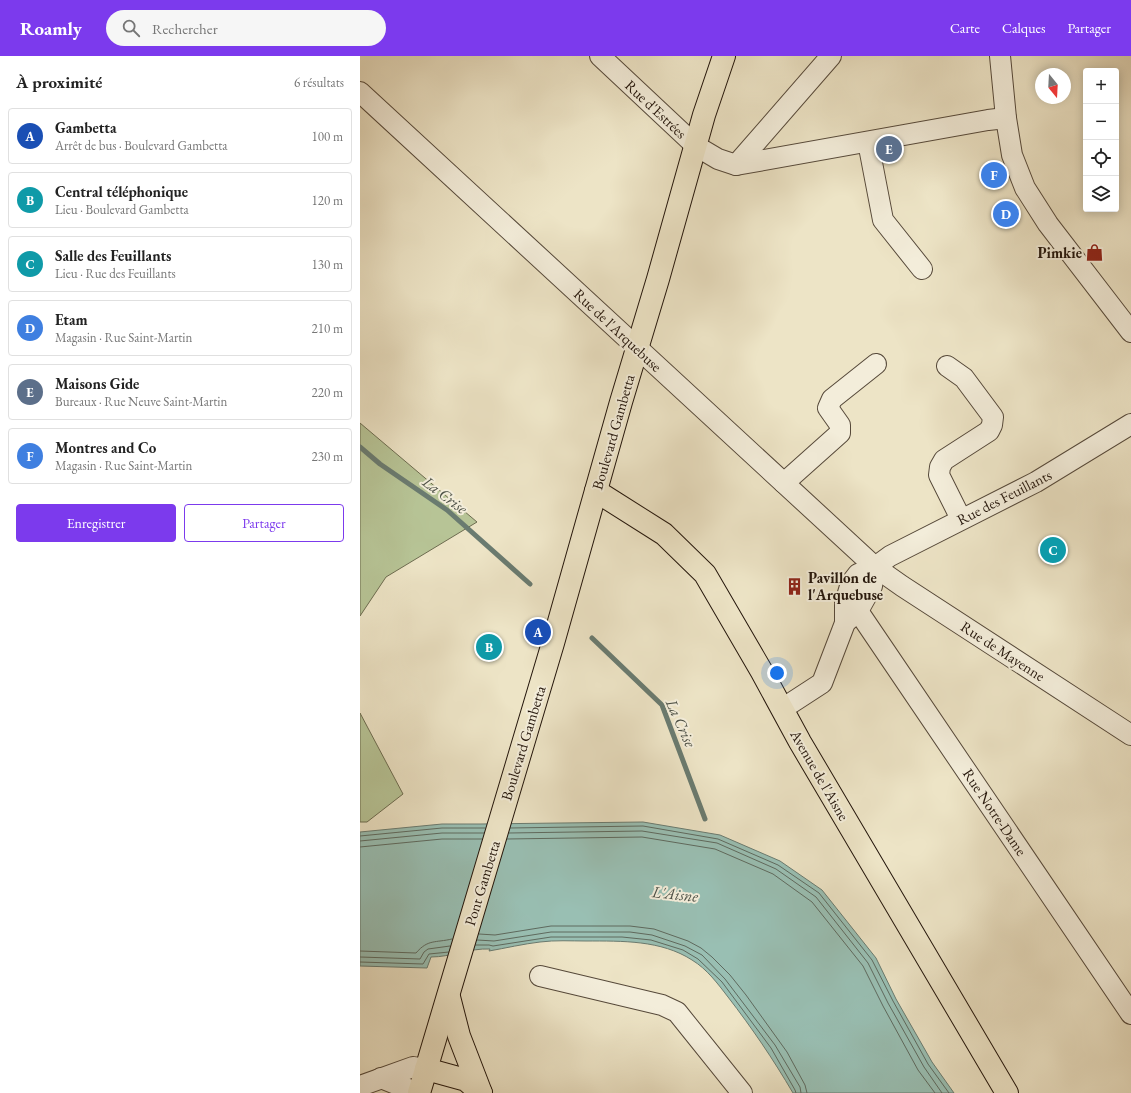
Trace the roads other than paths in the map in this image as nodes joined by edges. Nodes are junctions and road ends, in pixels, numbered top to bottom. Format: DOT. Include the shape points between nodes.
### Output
graph roads {
  1 [pos="600,56"];
  2 [pos="724,56"];
  3 [pos="831,56"];
  4 [pos="1000,56"];
  5 [pos="360,92"];
  6 [pos="1006,118"];
  7 [pos="868,142"];
  8 [pos="696,146"];
  9 [pos="736,165"];
  10 [pos="922,269"];
  11 [pos="1131,332"];
  12 [pos="638,348"];
  13 [pos="876,364"];
  14 [pos="947,366"];
  15 [pos="1131,424"];
  16 [pos="784,483"];
  17 [pos="596,491"];
  18 [pos="961,519"];
  19 [pos="875,567"];
  20 [pos="851,617"];
  21 [pos="782,709"];
  22 [pos="1131,735"];
  23 [pos="504,808"];
  24 [pos="540,976"];
  25 [pos="448,997"];
  26 [pos="1131,1014"];
  27 [pos="426,1069"];
  28 [pos="381,1078"];
  29 [pos="360,1086"];
  30 [pos="418,1093"];
  31 [pos="481,1093"];
  32 [pos="742,1093"];
  33 [pos="1007,1093"];
  1 -- 8 [label="street, Rue d'Estrées"];
  2 -- 8 [label="main road, Boulevard Gambetta"];
  3 -- 9 [label="street"];
  4 -- 6 [label="street"];
  5 -- 12 [label="street, Rue de l'Arquebuse"];
  6 -- 7 [label="street"];
  6 -- 11 [label="street" via="1012,155 1025,188 1048,224"];
  7 -- 9 [label="street"];
  7 -- 10 [label="street" via="883,220"];
  8 -- 9 [label="street, Rue d'Estrées" via="718,159"];
  8 -- 12 [label="main road, Boulevard Gambetta"];
  12 -- 16 [label="street, Rue de l'Arquebuse"];
  12 -- 17 [label="main road, Boulevard Gambetta"];
  13 -- 16 [label="street" via="832,399 828,408 840,425 840,433"];
  14 -- 18 [label="street" via="964,378 993,417 989,431 944,460 940,467 939,475"];
  15 -- 18 [label="street, Rue des Feuillants" via="1036,482"];
  16 -- 19 [label="street, Rue de l'Arquebuse"];
  17 -- 21 [label="main road, Avenue de l'Aisne" via="664,534 705,574"];
  17 -- 23 [label="main road, Boulevard Gambetta"];
  18 -- 19 [label="street, Rue des Feuillants" via="890,556"];
  19 -- 20 [label="street, Rue des Feuillants" via="858,574 851,583 845,604"];
  19 -- 22 [label="street, Rue de Mayenne"];
  20 -- 21 [label="street, Rue des Feuillants" via="822,683"];
  20 -- 26 [label="street, Rue Notre-Dame"];
  21 -- 33 [label="main road, Avenue de l'Aisne"];
  23 -- 25 [label="main road, Pont Gambetta"];
  24 -- 32 [label="street" via="662,1005 677,1012"];
  25 -- 27 [label="main road, Pont Gambetta"];
  25 -- 31 [label="main road" via="459,1036"];
  27 -- 28 [label="street" via="413,1067"];
  27 -- 30 [label="main road, Pont Gambetta"];
  27 -- 31 [label="main road" via="466,1080"];
  28 -- 29 [label="street"];
  28 -- 30 [label="street"];
}
